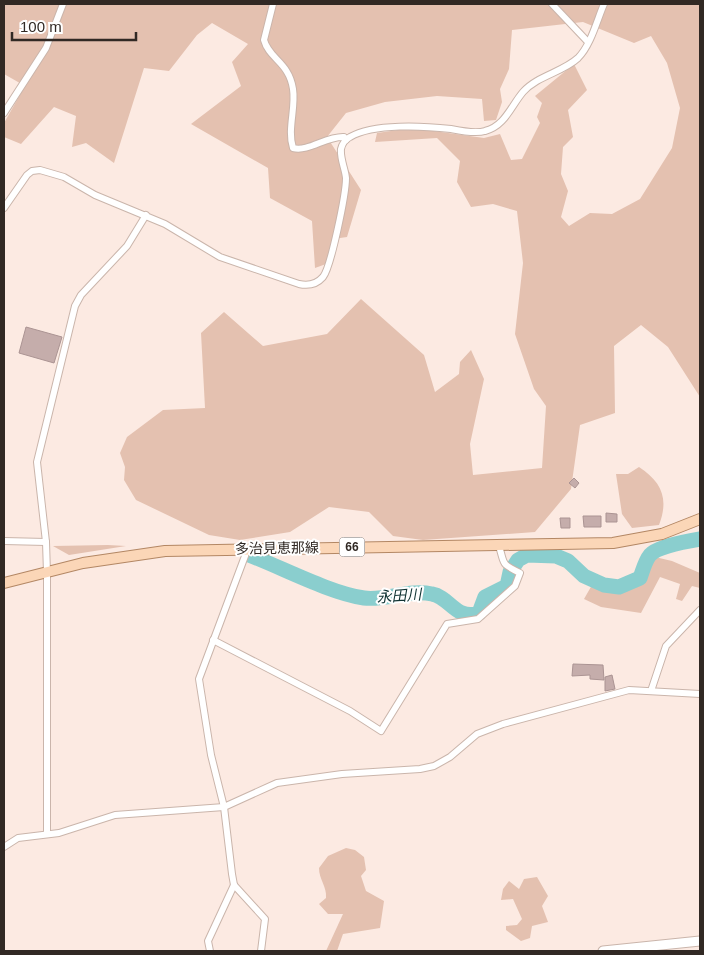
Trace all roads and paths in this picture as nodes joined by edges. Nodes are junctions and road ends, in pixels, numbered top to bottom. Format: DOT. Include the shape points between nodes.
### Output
graph roads {
  1 [pos="63,4"];
  2 [pos="273,4"];
  3 [pos="552,4"];
  4 [pos="604,4"];
  5 [pos="588,42"];
  6 [pos="4,113"];
  7 [pos="346,140"];
  8 [pos="4,208"];
  9 [pos="146,215"];
  10 [pos="700,519"];
  11 [pos="4,542"];
  12 [pos="46,542"];
  13 [pos="499,546"];
  14 [pos="248,548"];
  15 [pos="47,573"];
  16 [pos="4,583"];
  17 [pos="700,610"];
  18 [pos="213,640"];
  19 [pos="651,691"];
  20 [pos="700,694"];
  21 [pos="224,807"];
  22 [pos="47,833"];
  23 [pos="4,847"];
  24 [pos="234,885"];
  25 [pos="700,941"];
  26 [pos="641,949"];
  27 [pos="210,951"];
  28 [pos="261,951"];
  29 [pos="603,951"];
  1 -- 6 [label="street" via="46,48"];
  2 -- 7 [label="street" via="264,40 289,74 293,91 293,148 299,149 329,138 344,137"];
  3 -- 5 [label="street"];
  4 -- 5 [label="street"];
  5 -- 7 [label="street" via="578,59 524,91 506,116 484,132 424,126 396,127 361,133"];
  7 -- 9 [label="street" via="341,147 346,177 344,206 325,274 314,284 299,284 235,264"];
  8 -- 9 [label="street" via="27,174 40,170"];
  9 -- 12 [label="street" via="127,246 77,300 37,462"];
  10 -- 13 [label="main road, 多治見恵那線 / 66" via="662,534 613,543"];
  11 -- 12 [label="street"];
  12 -- 15 [label="street"];
  13 -- 14 [label="main road, 多治見恵那線 / 66"];
  13 -- 18 [label="street" via="501,560 520,572 515,586 478,619 447,624 381,731 317,693"];
  14 -- 15 [label="main road, 多治見恵那線 / 66" via="136,554"];
  14 -- 18 [label="street"];
  15 -- 16 [label="main road, 多治見恵那線 / 66"];
  15 -- 22 [label="street"];
  17 -- 19 [label="street" via="666,646"];
  18 -- 21 [label="street" via="199,679"];
  19 -- 20 [label="street"];
  19 -- 21 [label="street" via="629,690 503,724 477,734 434,766 342,774 277,784"];
  21 -- 22 [label="street" via="115,815 59,833"];
  21 -- 24 [label="street"];
  22 -- 23 [label="street" via="18,838"];
  24 -- 27 [label="street" via="208,941"];
  24 -- 28 [label="street" via="265,918"];
  25 -- 26 [label="street"];
  26 -- 29 [label="street"];
}
